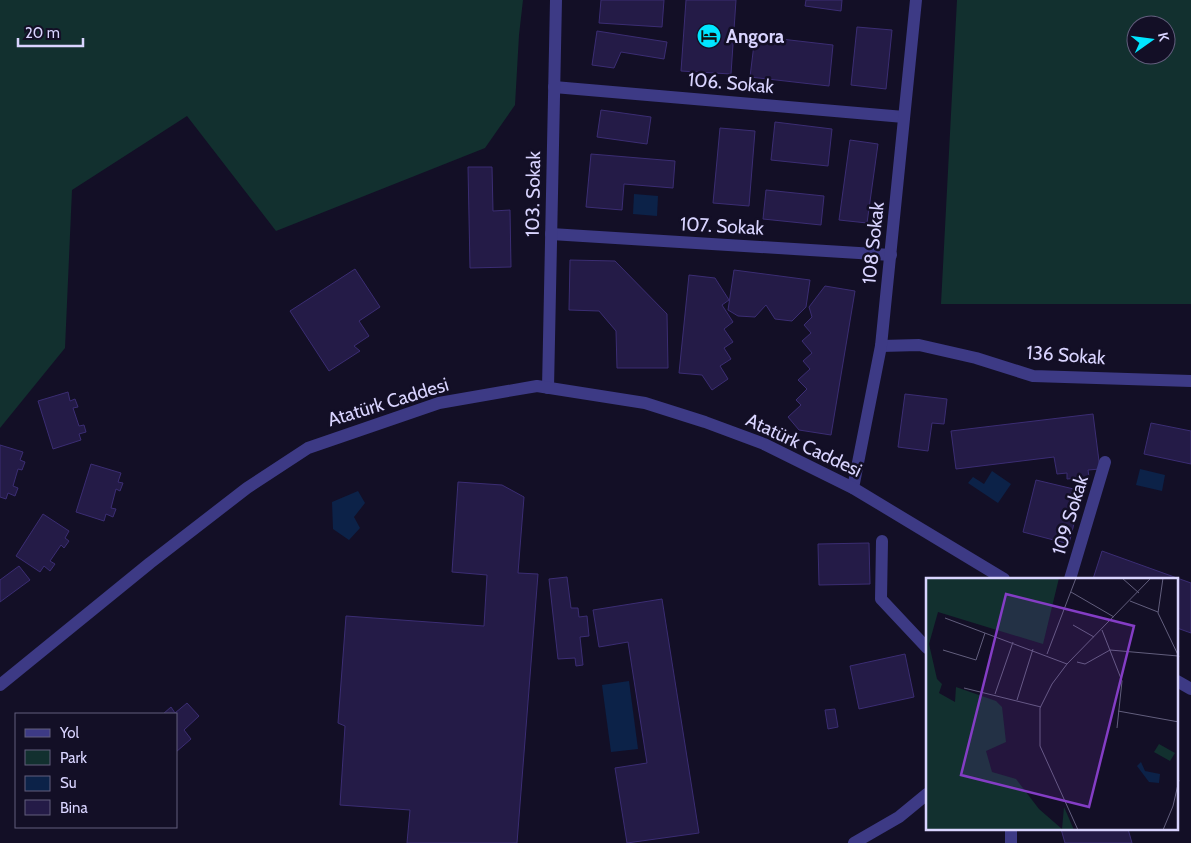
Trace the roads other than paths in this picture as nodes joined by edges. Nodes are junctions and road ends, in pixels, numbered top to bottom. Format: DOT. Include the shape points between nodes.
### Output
graph roads {
  1 [pos="556,0"];
  2 [pos="916,0"];
  3 [pos="554,86"];
  4 [pos="904,117"];
  5 [pos="551,234"];
  6 [pos="891,255"];
  7 [pos="881,346"];
  8 [pos="1191,381"];
  9 [pos="548,388"];
  10 [pos="1106,462"];
  11 [pos="853,488"];
  12 [pos="882,541"];
  13 [pos="1002,578"];
  14 [pos="1070,578"];
  15 [pos="926,647"];
  16 [pos="1178,682"];
  17 [pos="0,685"];
  18 [pos="1191,689"];
  19 [pos="926,795"];
  20 [pos="1010,830"];
  21 [pos="854,843"];
  22 [pos="1011,843"];
  1 -- 3 [label="street, 103. Sokak"];
  2 -- 4 [label="street, 108 Sokak"];
  3 -- 4 [label="street, 106. Sokak"];
  3 -- 5 [label="street, 103. Sokak"];
  4 -- 6 [label="street, 108 Sokak"];
  5 -- 6 [label="street, 107. Sokak"];
  5 -- 9 [label="street, 103. Sokak"];
  6 -- 7 [label="street, 108 Sokak"];
  7 -- 8 [label="street, 136 Sokak" via="919,345 1033,376"];
  7 -- 11 [label="street, 108 Sokak"];
  9 -- 11 [label="street, Atatürk Caddesi" via="645,403 697,420 764,444"];
  9 -- 17 [label="street, Atatürk Caddesi" via="537,386 438,403 308,448 247,488"];
  10 -- 14 [label="street, 109 Sokak"];
  11 -- 13 [label="street, Atatürk Caddesi"];
  12 -- 15 [label="street" via="881,599"];
  16 -- 18 [label="street"];
  19 -- 21 [label="street" via="899,817"];
  20 -- 22 [label="street"];
}
